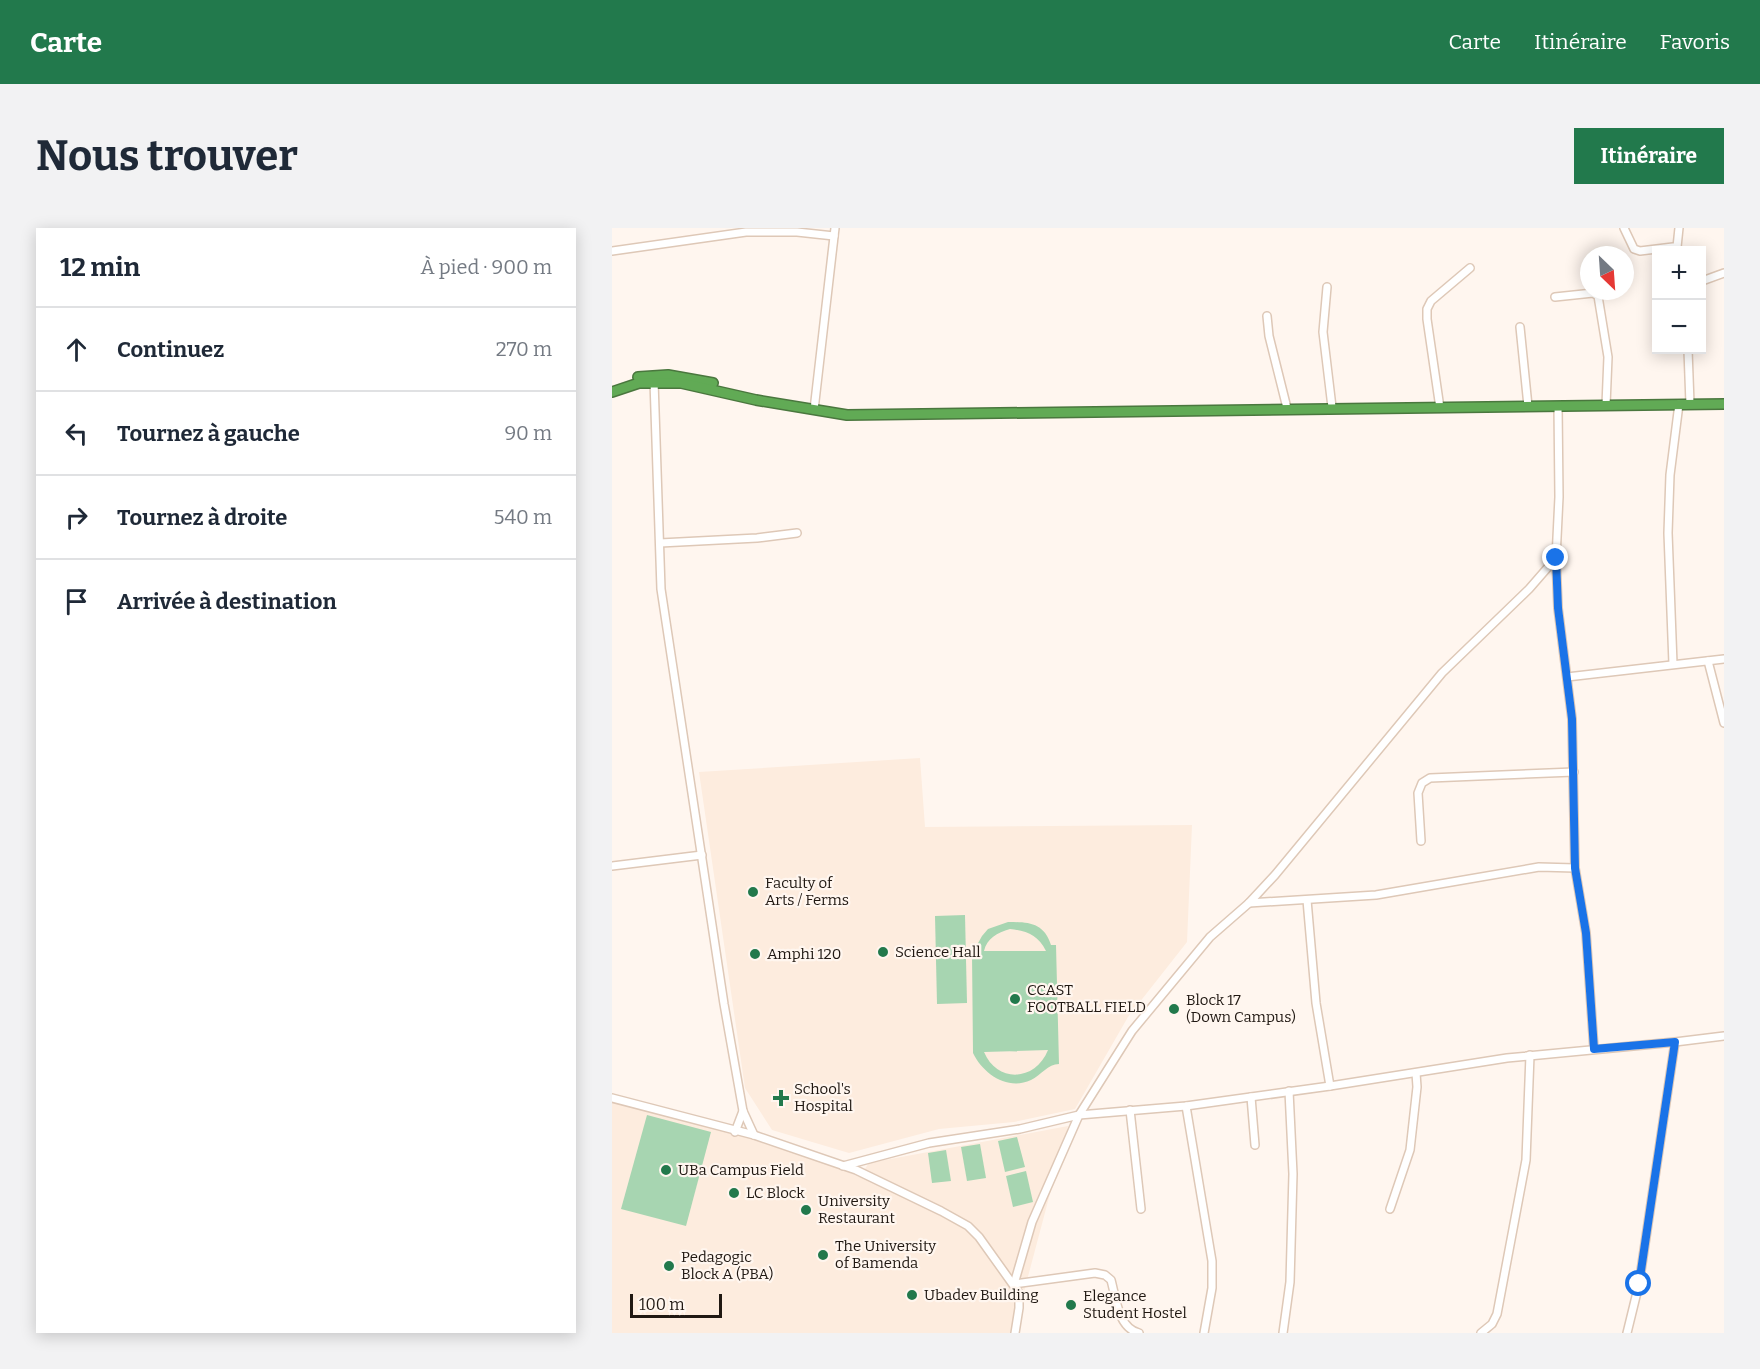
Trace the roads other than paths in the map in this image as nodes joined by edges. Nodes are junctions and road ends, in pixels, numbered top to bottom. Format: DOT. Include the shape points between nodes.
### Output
graph roads {
  1 [pos="1624,228"];
  2 [pos="1679,228"];
  3 [pos="835,232"];
  4 [pos="1678,246"];
  5 [pos="1652,250"];
  6 [pos="612,251"];
  7 [pos="1470,268"];
  8 [pos="1724,273"];
  9 [pos="1706,279"];
  10 [pos="1327,287"];
  11 [pos="1555,297"];
  12 [pos="1267,316"];
  13 [pos="1520,327"];
  14 [pos="1688,354"];
  15 [pos="653,378"];
  16 [pos="612,385"];
  17 [pos="612,392"];
  18 [pos="1679,404"];
  19 [pos="1690,404"];
  20 [pos="1724,404"];
  21 [pos="1606,405"];
  22 [pos="1528,406"];
  23 [pos="1558,406"];
  24 [pos="1332,407"];
  25 [pos="1287,408"];
  26 [pos="1440,408"];
  27 [pos="814,410"];
  28 [pos="797,533"];
  29 [pos="660,543"];
  30 [pos="1556,558"];
  31 [pos="1724,659"];
  32 [pos="1708,661"];
  33 [pos="1673,664"];
  34 [pos="1567,677"];
  35 [pos="1724,723"];
  36 [pos="1574,772"];
  37 [pos="1421,841"];
  38 [pos="702,855"];
  39 [pos="612,866"];
  40 [pos="1575,868"];
  41 [pos="1307,900"];
  42 [pos="1249,903"];
  43 [pos="1724,1036"];
  44 [pos="1675,1042"];
  45 [pos="1594,1049"];
  46 [pos="1530,1055"];
  47 [pos="1416,1073"];
  48 [pos="1330,1086"];
  49 [pos="1289,1091"];
  50 [pos="1251,1097"];
  51 [pos="612,1098"];
  52 [pos="1186,1107"];
  53 [pos="1130,1110"];
  54 [pos="743,1111"];
  55 [pos="1079,1115"];
  56 [pos="735,1131"];
  57 [pos="754,1135"];
  58 [pos="1255,1145"];
  59 [pos="843,1166"];
  60 [pos="1141,1209"];
  61 [pos="1390,1209"];
  62 [pos="1014,1284"];
  63 [pos="1015,1333"];
  64 [pos="1139,1333"];
  65 [pos="1204,1333"];
  66 [pos="1283,1333"];
  67 [pos="1481,1333"];
  68 [pos="1628,1333"];
  1 -- 5 [label="street" via="1634,249"];
  2 -- 4 [label="street"];
  3 -- 6 [label="street" via="746,232"];
  3 -- 27 [label="street"];
  7 -- 26 [label="street" via="1431,301 1427,309"];
  8 -- 9 [label="street"];
  10 -- 24 [label="street" via="1323,332"];
  11 -- 21 [label="street" via="1593,293 1598,296 1608,357"];
  12 -- 25 [label="street"];
  13 -- 22 [label="street"];
  14 -- 19 [label="street"];
  15 -- 16 [label="highway"];
  15 -- 17 [label="highway"];
  15 -- 27 [label="highway"];
  15 -- 29 [label="street"];
  18 -- 19 [label="highway"];
  18 -- 21 [label="highway"];
  18 -- 33 [label="street" via="1668,533"];
  19 -- 20 [label="highway"];
  21 -- 23 [label="highway"];
  22 -- 23 [label="highway"];
  22 -- 26 [label="highway"];
  23 -- 30 [label="street"];
  24 -- 25 [label="highway"];
  24 -- 26 [label="highway"];
  25 -- 27 [label="highway" via="847,415"];
  28 -- 29 [label="street"];
  29 -- 38 [label="street" via="661,589"];
  30 -- 34 [label="street"];
  30 -- 42 [label="street" via="1442,673"];
  31 -- 32 [label="street"];
  32 -- 33 [label="street"];
  32 -- 35 [label="street"];
  33 -- 34 [label="street"];
  34 -- 36 [label="street"];
  36 -- 37 [label="street" via="1430,778 1422,783 1418,793"];
  36 -- 40 [label="street"];
  38 -- 39 [label="street"];
  38 -- 54 [label="street"];
  40 -- 41 [label="street" via="1539,867 1431,887"];
  40 -- 45 [label="street" via="1586,933"];
  41 -- 42 [label="street"];
  41 -- 48 [label="street" via="1316,1003"];
  42 -- 55 [label="street" via="1210,937 1132,1031"];
  43 -- 44 [label="street"];
  44 -- 45 [label="street"];
  44 -- 68 [label="street" via="1639,1284"];
  45 -- 46 [label="street"];
  46 -- 47 [label="street"];
  46 -- 67 [label="street" via="1526,1160 1497,1314"];
  47 -- 48 [label="street"];
  47 -- 61 [label="street" via="1410,1150"];
  48 -- 49 [label="street"];
  49 -- 50 [label="street"];
  49 -- 66 [label="street" via="1293,1174 1290,1282"];
  50 -- 52 [label="street"];
  50 -- 58 [label="street"];
  51 -- 56 [label="street"];
  52 -- 53 [label="street"];
  52 -- 65 [label="street" via="1212,1261"];
  53 -- 55 [label="street"];
  53 -- 60 [label="street"];
  54 -- 56 [label="street"];
  54 -- 57 [label="street"];
  55 -- 59 [label="street" via="1020,1129 928,1143"];
  55 -- 62 [label="street" via="1032,1222"];
  56 -- 57 [label="street"];
  57 -- 59 [label="street"];
  59 -- 62 [label="street" via="875,1178 968,1226"];
  62 -- 63 [label="street" via="1019,1293"];
  62 -- 64 [label="street" via="1105,1275 1111,1280 1125,1325"];
}
